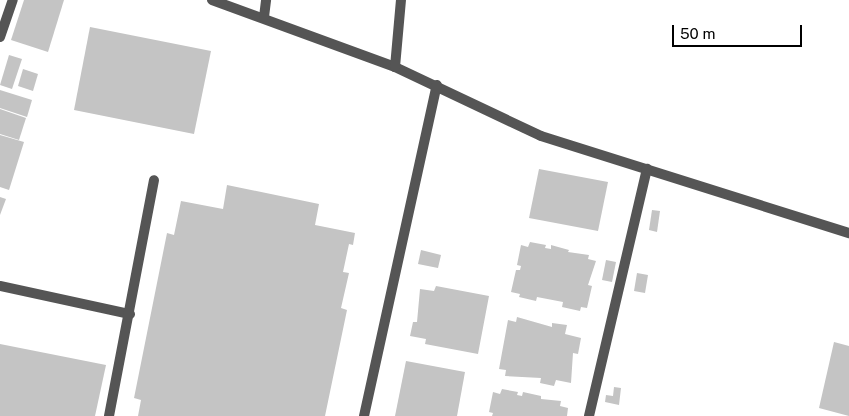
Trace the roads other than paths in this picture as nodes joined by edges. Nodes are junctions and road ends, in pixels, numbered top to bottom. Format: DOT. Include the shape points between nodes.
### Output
graph roads {
  1 [pos="13,0"];
  2 [pos="212,0"];
  3 [pos="266,0"];
  4 [pos="401,0"];
  5 [pos="264,17"];
  6 [pos="0,37"];
  7 [pos="395,67"];
  8 [pos="437,85"];
  9 [pos="647,169"];
  10 [pos="154,180"];
  11 [pos="849,233"];
  12 [pos="0,286"];
  13 [pos="130,314"];
  14 [pos="109,416"];
  15 [pos="364,416"];
  16 [pos="589,416"];
  1 -- 6 [label="street"];
  2 -- 5 [label="street"];
  3 -- 5 [label="street"];
  4 -- 7 [label="street"];
  5 -- 7 [label="street"];
  7 -- 8 [label="street"];
  8 -- 9 [label="street" via="540,136"];
  8 -- 15 [label="street"];
  9 -- 11 [label="street"];
  9 -- 16 [label="street"];
  10 -- 13 [label="street"];
  12 -- 13 [label="street"];
  13 -- 14 [label="street"];
}
